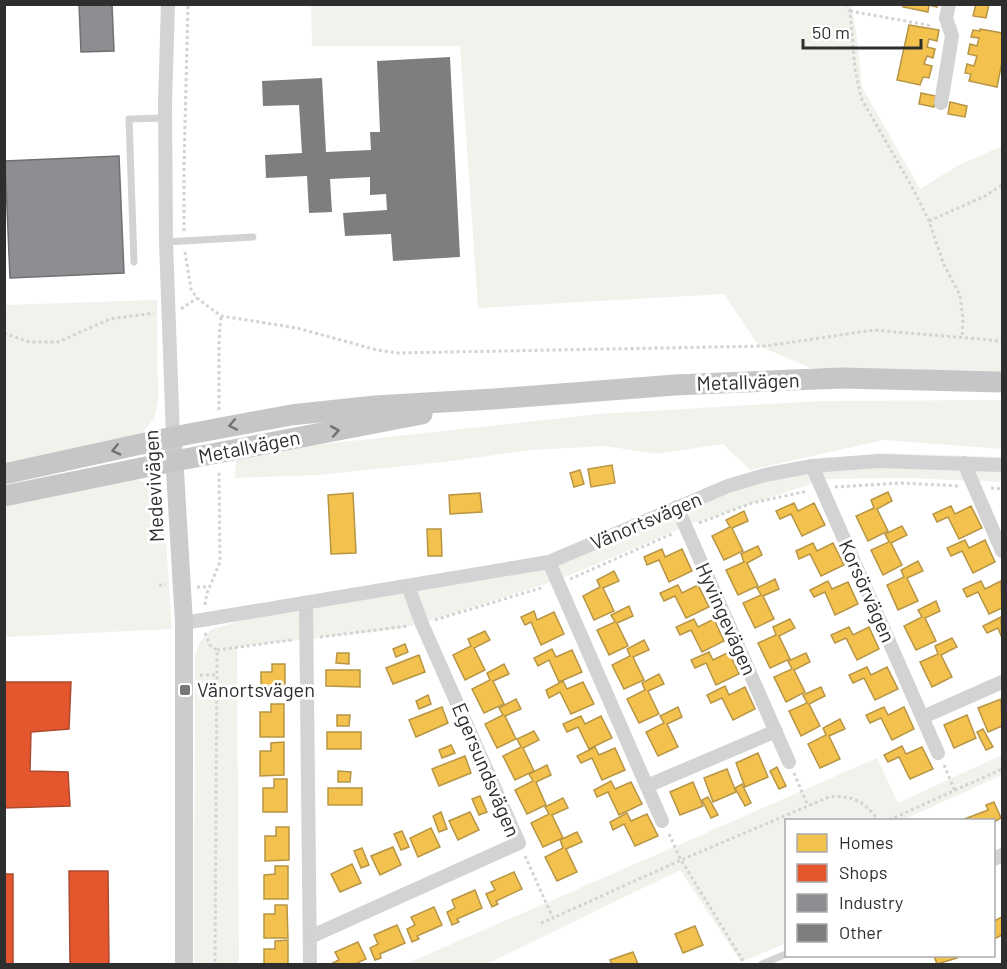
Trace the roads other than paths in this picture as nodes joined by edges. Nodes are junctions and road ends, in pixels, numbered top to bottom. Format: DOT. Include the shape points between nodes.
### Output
graph roads {
  1 [pos="168,4"];
  2 [pos="949,4"];
  3 [pos="941,103"];
  4 [pos="165,118"];
  5 [pos="253,237"];
  6 [pos="166,242"];
  7 [pos="134,262"];
  8 [pos="1002,382"];
  9 [pos="494,399"];
  10 [pos="173,436"];
  11 [pos="174,461"];
  12 [pos="964,463"];
  13 [pos="1002,465"];
  14 [pos="812,466"];
  15 [pos="4,474"];
  16 [pos="4,496"];
  17 [pos="677,507"];
  18 [pos="1002,551"];
  19 [pos="549,562"];
  20 [pos="408,586"];
  21 [pos="306,604"];
  22 [pos="184,623"];
  23 [pos="1002,682"];
  24 [pos="923,717"];
  25 [pos="776,731"];
  26 [pos="938,753"];
  27 [pos="789,762"];
  28 [pos="647,786"];
  29 [pos="662,821"];
  30 [pos="310,937"];
  31 [pos="785,954"];
  32 [pos="184,964"];
  33 [pos="310,964"];
  34 [pos="762,964"];
  1 -- 4 [label="street, Medevivägen"];
  2 -- 3 [label="street" via="946,18 952,36"];
  4 -- 6 [label="street, Medevivägen"];
  4 -- 7 [label="lane" via="129,119"];
  5 -- 6 [label="lane"];
  6 -- 10 [label="street, Medevivägen"];
  8 -- 9 [label="main road, Metallvägen" via="842,378 675,385"];
  9 -- 10 [label="main road, Metallvägen, one-way" via="291,415"];
  11 -- 9 [label="main road, Metallvägen, one-way"];
  10 -- 11 [label="street, Medevivägen"];
  10 -- 15 [label="main road, Metallvägen, one-way"];
  11 -- 16 [label="main road, Metallvägen"];
  11 -- 22 [label="street, Medevivägen"];
  12 -- 13 [label="street, Vänortsvägen"];
  12 -- 14 [label="street, Vänortsvägen" via="878,461"];
  12 -- 18 [label="street"];
  14 -- 17 [label="street, Vänortsvägen" via="765,475"];
  14 -- 24 [label="street, Korsörvägen"];
  17 -- 19 [label="street, Vänortsvägen"];
  17 -- 25 [label="street, Hyvingevägen"];
  19 -- 20 [label="street, Vänortsvägen"];
  19 -- 28 [label="street"];
  20 -- 21 [label="street, Vänortsvägen"];
  20 -- 30 [label="street, Egersundsvägen" via="519,843"];
  21 -- 22 [label="street, Vänortsvägen"];
  21 -- 30 [label="street"];
  22 -- 32 [label="street, Medevivägen"];
  23 -- 24 [label="street"];
  24 -- 26 [label="street, Korsörvägen"];
  25 -- 27 [label="street, Hyvingevägen"];
  25 -- 28 [label="street"];
  28 -- 29 [label="street"];
  30 -- 33 [label="street"];
  31 -- 34 [label="lane"];
}
